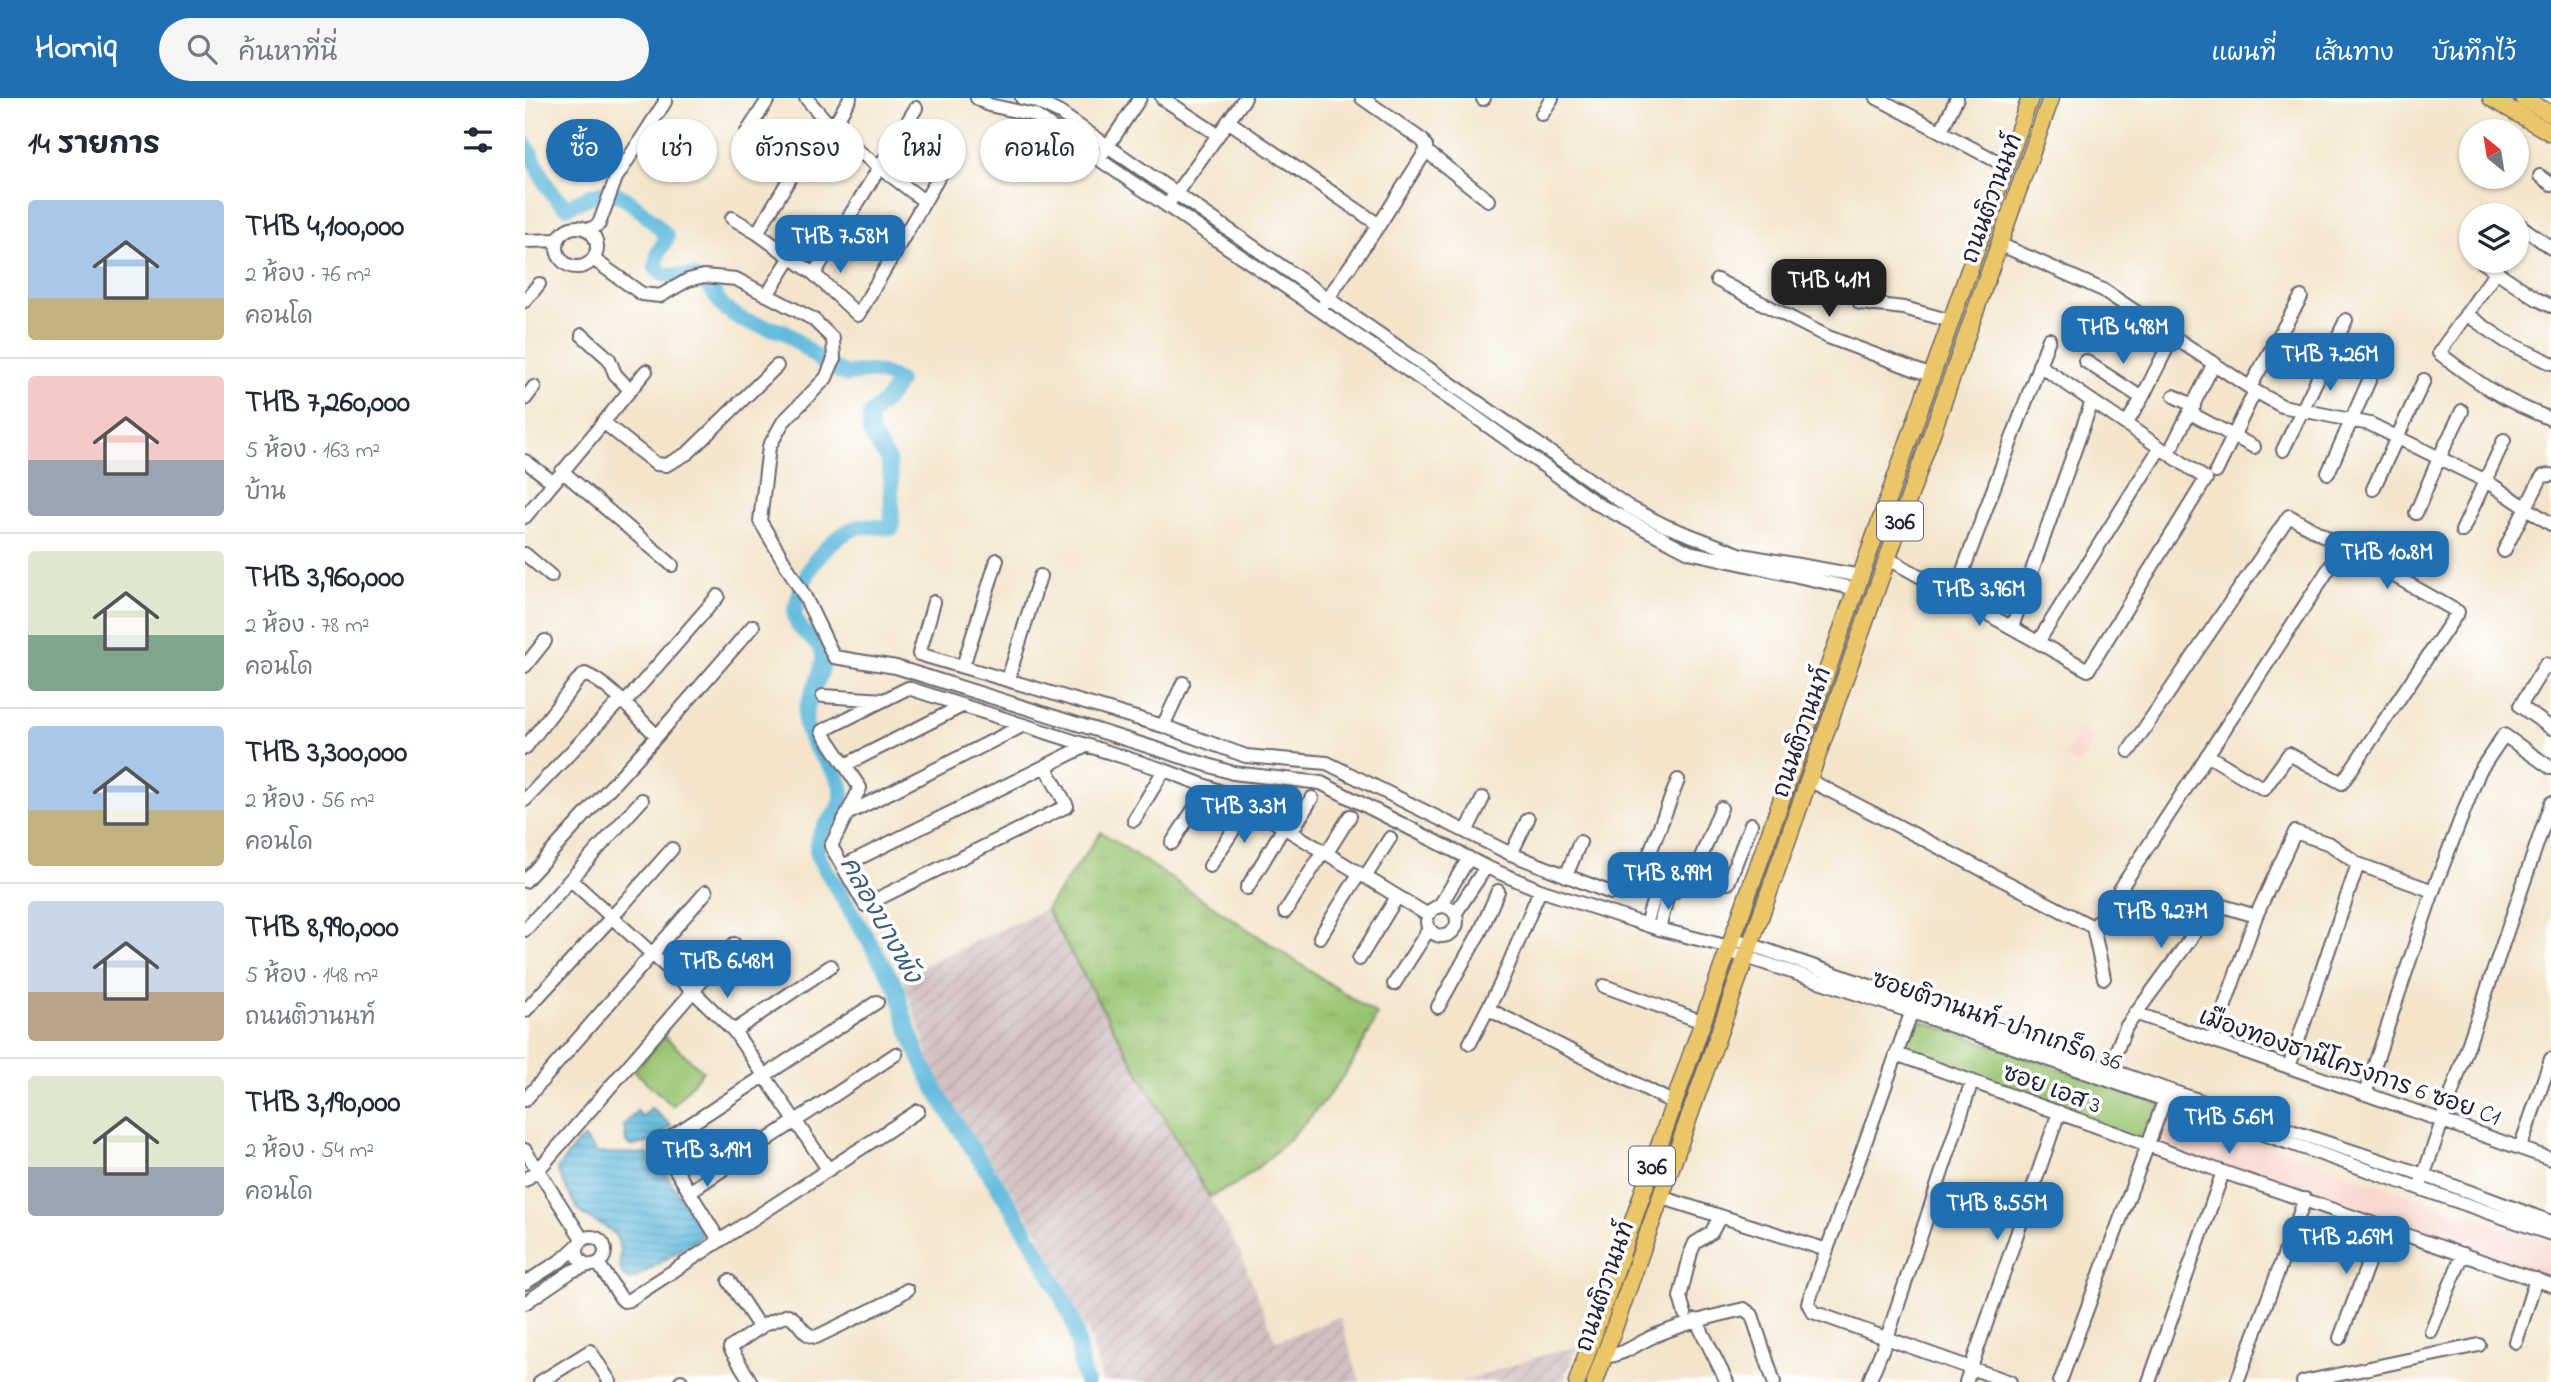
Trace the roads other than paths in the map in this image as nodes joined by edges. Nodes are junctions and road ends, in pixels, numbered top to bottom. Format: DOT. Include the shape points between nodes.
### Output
graph roads {
  1 [pos="665,98"];
  2 [pos="769,98"];
  3 [pos="806,98"];
  4 [pos="850,98"];
  5 [pos="977,98"];
  6 [pos="1140,98"];
  7 [pos="1162,98"];
  8 [pos="1245,98"];
  9 [pos="1361,98"];
  10 [pos="1552,98"];
  11 [pos="1877,98"];
  12 [pos="1957,98"];
  13 [pos="2030,98"];
  14 [pos="2051,98"];
  15 [pos="2491,98"];
  16 [pos="2523,98"];
  17 [pos="1030,99"];
  18 [pos="916,108"];
  19 [pos="1027,113"];
  20 [pos="1542,114"];
  21 [pos="2551,114"];
  22 [pos="755,119"];
  23 [pos="825,119"];
  24 [pos="833,119"];
  25 [pos="909,119"];
  26 [pos="1040,119"];
  27 [pos="1228,121"];
  28 [pos="1941,131"];
  29 [pos="2551,133"];
  30 [pos="1218,135"];
  31 [pos="1107,146"];
  32 [pos="1426,151"];
  33 [pos="864,153"];
  34 [pos="1099,159"];
  35 [pos="878,165"];
  36 [pos="2006,166"];
  37 [pos="878,168"];
  38 [pos="2024,173"];
  39 [pos="791,182"];
  40 [pos="899,182"];
  41 [pos="935,182"];
  42 [pos="1176,194"];
  43 [pos="1488,200"];
  44 [pos="923,201"];
  45 [pos="1165,205"];
  46 [pos="732,218"];
  47 [pos="1379,225"];
  48 [pos="589,230"];
  49 [pos="2529,231"];
  50 [pos="757,233"];
  51 [pos="525,241"];
  52 [pos="557,244"];
  53 [pos="1999,244"];
  54 [pos="2551,247"];
  55 [pos="525,249"];
  56 [pos="791,257"];
  57 [pos="1270,258"];
  58 [pos="593,259"];
  59 [pos="1262,270"];
  60 [pos="2495,273"];
  61 [pos="2498,273"];
  62 [pos="814,274"];
  63 [pos="1717,280"];
  64 [pos="539,284"];
  65 [pos="767,295"];
  66 [pos="2301,297"];
  67 [pos="1328,298"];
  68 [pos="525,302"];
  69 [pos="1860,303"];
  70 [pos="2551,306"];
  71 [pos="1319,309"];
  72 [pos="2466,314"];
  73 [pos="2346,320"];
  74 [pos="1951,321"];
  75 [pos="582,335"];
  76 [pos="2173,336"];
  77 [pos="2049,339"];
  78 [pos="2383,349"];
  79 [pos="2085,361"];
  80 [pos="2214,363"];
  81 [pos="2551,363"];
  82 [pos="2039,365"];
  83 [pos="777,366"];
  84 [pos="646,371"];
  85 [pos="1932,376"];
  86 [pos="2424,380"];
  87 [pos="534,387"];
  88 [pos="2253,389"];
  89 [pos="630,390"];
  90 [pos="2174,396"];
  91 [pos="2142,398"];
  92 [pos="525,399"];
  93 [pos="2092,401"];
  94 [pos="2192,409"];
  95 [pos="2304,410"];
  96 [pos="2462,411"];
  97 [pos="2130,418"];
  98 [pos="2351,419"];
  99 [pos="2551,419"];
  100 [pos="603,422"];
  101 [pos="2234,435"];
  102 [pos="2397,438"];
  103 [pos="2504,440"];
  104 [pos="2166,447"];
  105 [pos="2255,447"];
  106 [pos="2283,450"];
  107 [pos="2439,458"];
  108 [pos="525,461"];
  109 [pos="562,471"];
  110 [pos="2215,472"];
  111 [pos="2328,473"];
  112 [pos="2551,475"];
  113 [pos="2486,481"];
  114 [pos="552,482"];
  115 [pos="2373,489"];
  116 [pos="2525,507"];
  117 [pos="2416,513"];
  118 [pos="525,517"];
  119 [pos="2551,524"];
  120 [pos="2462,531"];
  121 [pos="2343,547"];
  122 [pos="2504,551"];
  123 [pos="525,554"];
  124 [pos="1887,558"];
  125 [pos="997,560"];
  126 [pos="672,565"];
  127 [pos="551,576"];
  128 [pos="1040,576"];
  129 [pos="1860,578"];
  130 [pos="1880,578"];
  131 [pos="1954,595"];
  132 [pos="718,596"];
  133 [pos="934,602"];
  134 [pos="753,626"];
  135 [pos="2012,627"];
  136 [pos="545,641"];
  137 [pos="2038,642"];
  138 [pos="525,666"];
  139 [pos="963,666"];
  140 [pos="2551,668"];
  141 [pos="1008,679"];
  142 [pos="1183,683"];
  143 [pos="823,696"];
  144 [pos="884,700"];
  145 [pos="622,703"];
  146 [pos="963,706"];
  147 [pos="1024,725"];
  148 [pos="1163,726"];
  149 [pos="2551,728"];
  150 [pos="657,736"];
  151 [pos="1086,746"];
  152 [pos="525,748"];
  153 [pos="2129,751"];
  154 [pos="2207,755"];
  155 [pos="845,765"];
  156 [pos="1045,766"];
  157 [pos="2551,768"];
  158 [pos="1164,770"];
  159 [pos="1678,780"];
  160 [pos="1809,780"];
  161 [pos="1208,787"];
  162 [pos="1312,797"];
  163 [pos="1483,798"];
  164 [pos="525,800"];
  165 [pos="642,800"];
  166 [pos="2551,803"];
  167 [pos="1249,806"];
  168 [pos="1721,808"];
  169 [pos="847,814"];
  170 [pos="1350,816"];
  171 [pos="1528,819"];
  172 [pos="1135,820"];
  173 [pos="1751,824"];
  174 [pos="1288,829"];
  175 [pos="1466,831"];
  176 [pos="1390,838"];
  177 [pos="1580,842"];
  178 [pos="1172,844"];
  179 [pos="672,849"];
  180 [pos="1324,853"];
  181 [pos="1511,854"];
  182 [pos="1469,858"];
  183 [pos="2358,864"];
  184 [pos="843,866"];
  185 [pos="1210,866"];
  186 [pos="1486,867"];
  187 [pos="1695,872"];
  188 [pos="1362,875"];
  189 [pos="527,876"];
  190 [pos="1566,876"];
  191 [pos="1679,876"];
  192 [pos="571,880"];
  193 [pos="1638,883"];
  194 [pos="1660,887"];
  195 [pos="1247,888"];
  196 [pos="1540,890"];
  197 [pos="1499,891"];
  198 [pos="2433,891"];
  199 [pos="706,892"];
  200 [pos="1397,897"];
  201 [pos="1285,912"];
  202 [pos="1455,914"];
  203 [pos="613,916"];
  204 [pos="2256,916"];
  205 [pos="1432,917"];
  206 [pos="1653,926"];
  207 [pos="2093,927"];
  208 [pos="525,930"];
  209 [pos="1453,931"];
  210 [pos="1320,937"];
  211 [pos="1474,942"];
  212 [pos="734,944"];
  213 [pos="1730,945"];
  214 [pos="1748,951"];
  215 [pos="653,955"];
  216 [pos="1359,959"];
  217 [pos="831,966"];
  218 [pos="2104,978"];
  219 [pos="1394,984"];
  220 [pos="1604,986"];
  221 [pos="694,992"];
  222 [pos="877,1002"];
  223 [pos="1914,1006"];
  224 [pos="1439,1007"];
  225 [pos="1487,1009"];
  226 [pos="525,1011"];
  227 [pos="2135,1013"];
  228 [pos="1703,1022"];
  229 [pos="734,1031"];
  230 [pos="2213,1040"];
  231 [pos="1470,1043"];
  232 [pos="896,1054"];
  233 [pos="1896,1054"];
  234 [pos="2551,1059"];
  235 [pos="2289,1067"];
  236 [pos="2107,1074"];
  237 [pos="765,1076"];
  238 [pos="1972,1081"];
  239 [pos="2365,1094"];
  240 [pos="2166,1095"];
  241 [pos="525,1100"];
  242 [pos="1674,1103"];
  243 [pos="918,1111"];
  244 [pos="2059,1112"];
  245 [pos="796,1121"];
  246 [pos="2442,1121"];
  247 [pos="2147,1144"];
  248 [pos="2520,1148"];
  249 [pos="525,1150"];
  250 [pos="2551,1159"];
  251 [pos="539,1169"];
  252 [pos="828,1169"];
  253 [pos="2224,1172"];
  254 [pos="525,1180"];
  255 [pos="2421,1181"];
  256 [pos="689,1192"];
  257 [pos="1660,1197"];
  258 [pos="2305,1199"];
  259 [pos="1720,1217"];
  260 [pos="2551,1222"];
  261 [pos="2382,1226"];
  262 [pos="2551,1234"];
  263 [pos="719,1240"];
  264 [pos="580,1243"];
  265 [pos="1827,1250"];
  266 [pos="2463,1254"];
  267 [pos="593,1264"];
  268 [pos="2536,1279"];
  269 [pos="729,1281"];
  270 [pos="525,1283"];
  271 [pos="2551,1285"];
  272 [pos="907,1290"];
  273 [pos="525,1303"];
  274 [pos="1690,1317"];
  275 [pos="760,1328"];
  276 [pos="2431,1331"];
  277 [pos="1887,1338"];
  278 [pos="2340,1338"];
  279 [pos="2516,1342"];
  280 [pos="2479,1345"];
  281 [pos="1604,1357"];
  282 [pos="2370,1367"];
  283 [pos="1971,1368"];
  284 [pos="540,1382"];
  285 [pos="610,1382"];
  286 [pos="751,1382"];
  287 [pos="1577,1382"];
  288 [pos="1595,1382"];
  289 [pos="1727,1382"];
  290 [pos="1774,1382"];
  291 [pos="1869,1382"];
  292 [pos="1966,1382"];
  293 [pos="2010,1382"];
  294 [pos="2060,1382"];
  295 [pos="2149,1382"];
  296 [pos="2237,1382"];
  297 [pos="2303,1382"];
  298 [pos="2374,1382"];
  1 -- 48 [label="street" via="616,178 599,224"];
  2 -- 22 [label="street"];
  3 -- 23 [label="street"];
  4 -- 24 [label="street"];
  5 -- 19 [label="street"];
  6 -- 31 [label="street"];
  7 -- 30 [label="street"];
  8 -- 27 [label="street"];
  9 -- 32 [label="street" via="1422,140"];
  10 -- 20 [label="street"];
  11 -- 28 [label="street"];
  12 -- 28 [label="street"];
  13 -- 36 [label="main road, ถนนติวานนท์ / 306"];
  14 -- 38 [label="main road, ถนนติวานนท์ / 306"];
  15 -- 29 [label="main road"];
  16 -- 21 [label="main road"];
  17 -- 19 [label="street"];
  17 -- 31 [label="street" via="1060,113"];
  18 -- 25 [label="street"];
  19 -- 26 [label="street"];
  27 -- 30 [label="street"];
  27 -- 47 [label="street"];
  28 -- 36 [label="street"];
  30 -- 42 [label="street"];
  31 -- 34 [label="street"];
  31 -- 42 [label="street"];
  32 -- 43 [label="street"];
  32 -- 47 [label="street"];
  33 -- 35 [label="street"];
  34 -- 45 [label="street"];
  36 -- 38 [label="main road"];
  36 -- 74 [label="main road, ถนนติวานนท์ / 306"];
  37 -- 62 [label="street"];
  38 -- 53 [label="main road, ถนนติวานนท์ / 306"];
  39 -- 50 [label="street"];
  40 -- 44 [label="street"];
  41 -- 44 [label="street"];
  42 -- 45 [label="street"];
  42 -- 57 [label="street"];
  44 -- 62 [label="street" via="858,315"];
  45 -- 59 [label="street"];
  46 -- 50 [label="street"];
  47 -- 67 [label="street"];
  48 -- 52 [label="street" via="571,227"];
  48 -- 58 [label="street" via="597,241"];
  49 -- 54 [label="street"];
  50 -- 56 [label="street"];
  51 -- 52 [label="street"];
  52 -- 55 [label="street"];
  52 -- 58 [label="street" via="560,258 574,267"];
  53 -- 76 [label="street" via="2103,290"];
  53 -- 124 [label="main road, ถนนติวานนท์ / 306"];
  56 -- 62 [label="street"];
  56 -- 65 [label="street"];
  57 -- 59 [label="street"];
  57 -- 67 [label="street"];
  58 -- 65 [label="street" via="642,294 660,296 704,276 736,279"];
  59 -- 71 [label="street"];
  60 -- 72 [label="street"];
  61 -- 70 [label="street"];
  63 -- 85 [label="street" via="1828,337"];
  64 -- 68 [label="street"];
  65 -- 182 [label="street, ซอยติวานนท์-ปากเกร็ด 36" via="813,318 833,339 832,365 826,378 783,422 769,447 759,521 803,593 834,657 895,667 1233,773 1321,783"];
  66 -- 88 [label="street"];
  67 -- 71 [label="street"];
  67 -- 129 [label="street" via="1629,507 1742,555"];
  69 -- 74 [label="street" via="1904,308"];
  71 -- 129 [label="street" via="1597,505 1689,552"];
  72 -- 81 [label="street" via="2505,341"];
  72 -- 99 [label="street" via="2439,353 2485,388"];
  73 -- 95 [label="street"];
  74 -- 85 [label="main road, ถนนติวานนท์ / 306"];
  75 -- 89 [label="street" via="609,359"];
  76 -- 80 [label="street"];
  76 -- 91 [label="street"];
  77 -- 82 [label="street"];
  78 -- 98 [label="street"];
  79 -- 91 [label="street"];
  80 -- 88 [label="street"];
  80 -- 94 [label="street"];
  82 -- 93 [label="street"];
  82 -- 131 [label="street"];
  83 -- 100 [label="street" via="688,453 666,465 656,464"];
  84 -- 89 [label="street"];
  85 -- 129 [label="main road, ถนนติวานนท์ / 306"];
  86 -- 102 [label="street"];
  87 -- 92 [label="street"];
  88 -- 95 [label="street" via="2282,406"];
  88 -- 101 [label="street"];
  89 -- 100 [label="street"];
  90 -- 94 [label="street"];
  91 -- 97 [label="street"];
  93 -- 104 [label="street"];
  93 -- 135 [label="street"];
  94 -- 101 [label="street"];
  94 -- 104 [label="street"];
  95 -- 98 [label="street"];
  95 -- 106 [label="street"];
  96 -- 107 [label="street"];
  98 -- 102 [label="street"];
  98 -- 111 [label="street"];
  100 -- 109 [label="street"];
  101 -- 105 [label="street"];
  101 -- 110 [label="street"];
  102 -- 107 [label="street"];
  102 -- 115 [label="street"];
  103 -- 113 [label="street"];
  104 -- 137 [label="street"];
  104 -- 137 [label="street" via="2206,479 2088,670"];
  107 -- 113 [label="street"];
  107 -- 117 [label="street"];
  108 -- 114 [label="street"];
  109 -- 114 [label="street"];
  109 -- 126 [label="street"];
  112 -- 116 [label="street" via="2543,476"];
  113 -- 116 [label="street"];
  113 -- 120 [label="street"];
  114 -- 118 [label="street"];
  116 -- 119 [label="street"];
  116 -- 122 [label="street"];
  121 -- 153 [label="street" via="2289,516"];
  121 -- 154 [label="street"];
  121 -- 154 [label="street" via="2458,612 2342,783 2289,754 2264,789"];
  123 -- 127 [label="street"];
  124 -- 130 [label="main road, ถนนติวานนท์ / 306"];
  124 -- 131 [label="street"];
  125 -- 139 [label="street"];
  128 -- 141 [label="street"];
  129 -- 130 [label="main road"];
  129 -- 213 [label="main road, ถนนติวานนท์ / 306"];
  130 -- 160 [label="main road, ถนนติวานนท์ / 306"];
  131 -- 135 [label="street"];
  132 -- 145 [label="street"];
  133 -- 139 [label="street" via="919,654"];
  134 -- 150 [label="street"];
  135 -- 137 [label="street"];
  136 -- 138 [label="street"];
  139 -- 141 [label="street"];
  140 -- 149 [label="street" via="2546,664 2521,706"];
  141 -- 148 [label="street"];
  142 -- 148 [label="street"];
  143 -- 144 [label="street"];
  144 -- 146 [label="street" via="908,688"];
  144 -- 155 [label="street" via="822,731"];
  145 -- 150 [label="street"];
  145 -- 152 [label="street" via="594,679 582,676"];
  145 -- 164 [label="street"];
  146 -- 147 [label="street"];
  146 -- 155 [label="street"];
  147 -- 151 [label="street"];
  147 -- 169 [label="street"];
  148 -- 175 [label="street" via="1246,756 1327,763"];
  150 -- 189 [label="street"];
  151 -- 156 [label="street"];
  151 -- 158 [label="street"];
  154 -- 207 [label="street"];
  155 -- 169 [label="street" via="860,788"];
  156 -- 184 [label="street"];
  156 -- 184 [label="street" via="1067,806 865,905"];
  157 -- 198 [label="street" via="2504,735 2479,772"];
  158 -- 161 [label="street"];
  158 -- 172 [label="street"];
  159 -- 193 [label="street"];
  160 -- 207 [label="street"];
  160 -- 214 [label="main road, ถนนติวานนท์ / 306"];
  161 -- 167 [label="street"];
  161 -- 178 [label="street"];
  162 -- 174 [label="street"];
  163 -- 175 [label="street"];
  165 -- 192 [label="street"];
  166 -- 246 [label="street"];
  167 -- 174 [label="street"];
  167 -- 185 [label="street"];
  168 -- 187 [label="street"];
  169 -- 184 [label="street" via="831,846"];
  170 -- 180 [label="street"];
  171 -- 181 [label="street"];
  173 -- 187 [label="street" via="1728,883"];
  174 -- 180 [label="street"];
  174 -- 195 [label="street"];
  175 -- 181 [label="street"];
  176 -- 188 [label="street"];
  177 -- 190 [label="street"];
  179 -- 203 [label="street"];
  180 -- 188 [label="street"];
  180 -- 201 [label="street"];
  181 -- 190 [label="street"];
  182 -- 186 [label="street, ซอยติวานนท์-ปากเกร็ด 36"];
  182 -- 205 [label="street"];
  183 -- 198 [label="street"];
  183 -- 204 [label="street" via="2330,844 2295,832"];
  183 -- 235 [label="street"];
  186 -- 196 [label="street, ซอยติวานนท์-ปากเกร็ด 36"];
  186 -- 202 [label="street"];
  187 -- 191 [label="street"];
  188 -- 200 [label="street"];
  188 -- 210 [label="street"];
  190 -- 193 [label="street" via="1611,893"];
  191 -- 194 [label="street" via="1678,887"];
  191 -- 194 [label="street" via="1666,868 1658,871"];
  192 -- 203 [label="street"];
  192 -- 208 [label="street"];
  193 -- 194 [label="street"];
  194 -- 206 [label="street"];
  196 -- 206 [label="street, ซอยติวานนท์-ปากเกร็ด 36"];
  196 -- 225 [label="street"];
  197 -- 211 [label="street"];
  198 -- 239 [label="street"];
  199 -- 215 [label="street"];
  200 -- 205 [label="street"];
  200 -- 216 [label="street"];
  202 -- 205 [label="street" via="1448,907"];
  202 -- 209 [label="street"];
  203 -- 215 [label="street"];
  203 -- 226 [label="street"];
  204 -- 227 [label="street" via="2216,904"];
  204 -- 230 [label="street"];
  205 -- 209 [label="street" via="1441,936"];
  205 -- 219 [label="street"];
  206 -- 213 [label="street, ซอยติวานนท์-ปากเกร็ด 36"];
  207 -- 218 [label="street"];
  209 -- 211 [label="street"];
  211 -- 224 [label="street"];
  212 -- 221 [label="street"];
  213 -- 214 [label="street, ซอยติวานนท์-ปากเกร็ด 36"];
  213 -- 228 [label="main road, ถนนติวานนท์ / 306"];
  214 -- 223 [label="street, ซอยติวานนท์-ปากเกร็ด 36"];
  214 -- 257 [label="main road, ถนนติวานนท์ / 306"];
  215 -- 221 [label="street"];
  215 -- 241 [label="street"];
  217 -- 229 [label="street"];
  220 -- 228 [label="street"];
  221 -- 229 [label="street"];
  221 -- 251 [label="street"];
  222 -- 237 [label="street"];
  223 -- 233 [label="street"];
  223 -- 236 [label="street, ซอยติวานนท์-ปากเกร็ด 36"];
  225 -- 231 [label="street"];
  225 -- 242 [label="street"];
  227 -- 230 [label="street, เมืองทองธานีโครงการ 6 ซอย C1"];
  227 -- 236 [label="street"];
  228 -- 242 [label="main road, ถนนติวานนท์ / 306"];
  229 -- 237 [label="street"];
  230 -- 235 [label="street, เมืองทองธานีโครงการ 6 ซอย C1"];
  232 -- 245 [label="street"];
  233 -- 238 [label="street, ซอย เอส 3"];
  233 -- 265 [label="street"];
  234 -- 248 [label="street"];
  235 -- 239 [label="street, เมืองทองธานีโครงการ 6 ซอย C1"];
  236 -- 240 [label="street, ซอยติวานนท์-ปากเกร็ด 36"];
  237 -- 245 [label="street"];
  237 -- 256 [label="street" via="671,1137 666,1154"];
  238 -- 244 [label="street, ซอย เอส 3"];
  238 -- 277 [label="street"];
  239 -- 246 [label="street, เมืองทองธานีโครงการ 6 ซอย C1"];
  240 -- 247 [label="street"];
  240 -- 255 [label="street, ซอยติวานนท์-ปากเกร็ด 36"];
  242 -- 287 [label="main road, ถนนติวานนท์ / 306"];
  243 -- 252 [label="street"];
  244 -- 247 [label="street, ซอย เอส 3"];
  244 -- 283 [label="street"];
  245 -- 252 [label="street"];
  245 -- 256 [label="street"];
  246 -- 248 [label="street, เมืองทองธานีโครงการ 6 ซอย C1"];
  246 -- 255 [label="street"];
  247 -- 253 [label="street, ซอย เอส 3"];
  247 -- 294 [label="street"];
  248 -- 250 [label="street, เมืองทองธานีโครงการ 6 ซอย C1"];
  249 -- 251 [label="street"];
  251 -- 254 [label="street"];
  251 -- 264 [label="street"];
  252 -- 263 [label="street"];
  253 -- 258 [label="street, ซอย เอส 3"];
  253 -- 295 [label="street"];
  255 -- 260 [label="street, ซอยติวานนท์-ปากเกร็ด 36"];
  255 -- 262 [label="street, ซอยติวานนท์-ปากเกร็ด 36"];
  256 -- 263 [label="street"];
  257 -- 259 [label="street"];
  257 -- 281 [label="main road, ถนนติวานนท์ / 306"];
  258 -- 261 [label="street, ซอย เอส 3"];
  258 -- 296 [label="street"];
  259 -- 265 [label="street"];
  259 -- 274 [label="street" via="1691,1252 1680,1297"];
  261 -- 266 [label="street, ซอย เอส 3"];
  261 -- 278 [label="street"];
  263 -- 267 [label="street" via="624,1301"];
  264 -- 267 [label="street" via="577,1257"];
  264 -- 267 [label="street" via="597,1239 604,1246 604,1256"];
  264 -- 270 [label="street"];
  265 -- 277 [label="street" via="1808,1303 1813,1312"];
  266 -- 268 [label="street, ซอย เอส 3"];
  266 -- 276 [label="street"];
  267 -- 273 [label="street" via="572,1271"];
  268 -- 271 [label="street, ซอย เอส 3"];
  268 -- 279 [label="street"];
  269 -- 275 [label="street"];
  272 -- 275 [label="street" via="815,1337 805,1334 788,1315"];
  274 -- 281 [label="street" via="1619,1356"];
  274 -- 289 [label="street"];
  274 -- 290 [label="street" via="1744,1309 1752,1315"];
  275 -- 286 [label="street" via="730,1348"];
  277 -- 283 [label="street"];
  277 -- 291 [label="street"];
  280 -- 282 [label="street"];
  281 -- 288 [label="main road, ถนนติวานนท์ / 306"];
  282 -- 297 [label="street"];
  282 -- 298 [label="street"];
  283 -- 292 [label="street"];
  283 -- 293 [label="street"];
  284 -- 285 [label="street" via="590,1351"];
}
